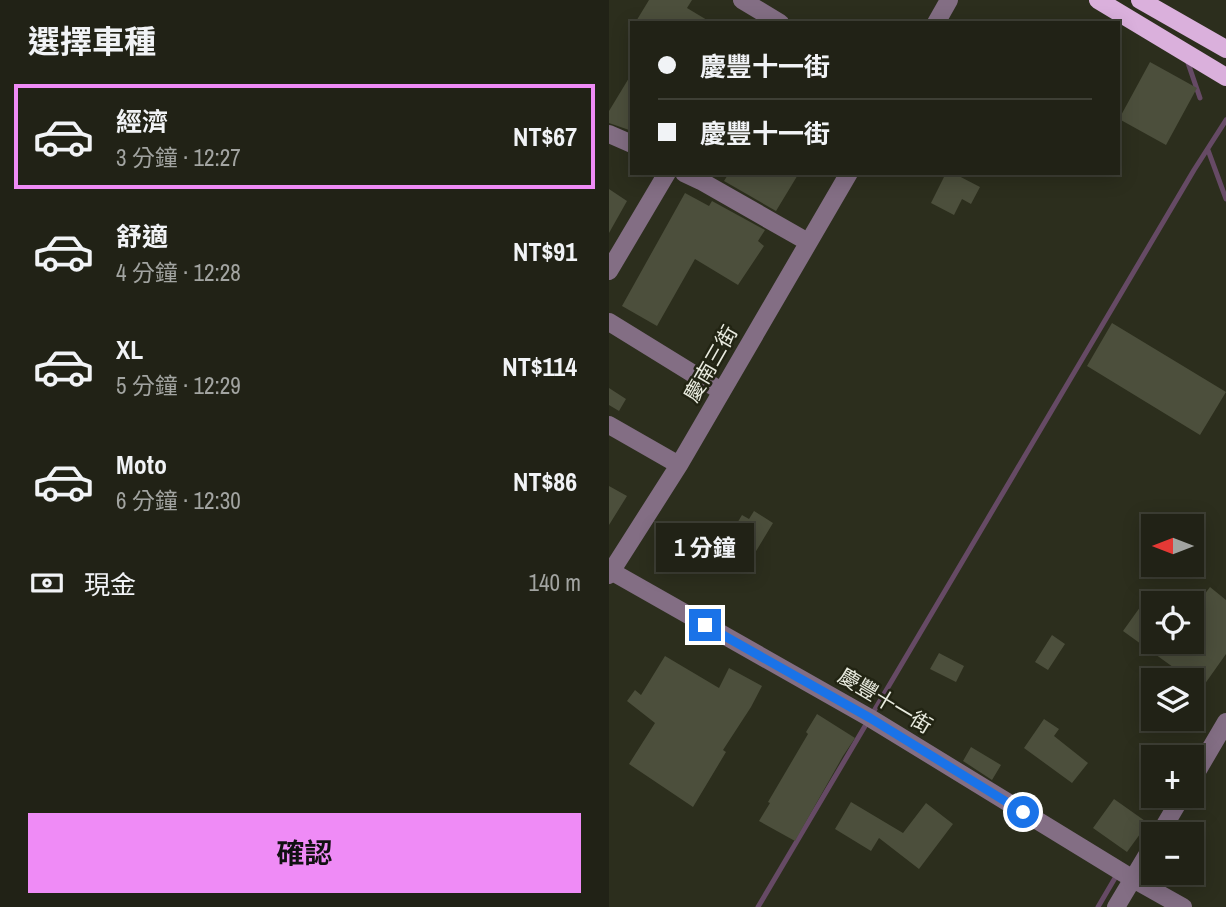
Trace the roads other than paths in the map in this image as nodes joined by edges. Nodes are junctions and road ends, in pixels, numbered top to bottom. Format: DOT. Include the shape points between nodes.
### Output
graph roads {
  1 [pos="742,0"];
  2 [pos="949,0"];
  3 [pos="1098,0"];
  4 [pos="1140,0"];
  5 [pos="761,5"];
  6 [pos="778,21"];
  7 [pos="937,21"];
  8 [pos="1226,49"];
  9 [pos="1226,77"];
  10 [pos="609,134"];
  11 [pos="630,143"];
  12 [pos="666,175"];
  13 [pos="848,175"];
  14 [pos="704,177"];
  15 [pos="808,243"];
  16 [pos="609,271"];
  17 [pos="609,322"];
  18 [pos="721,391"];
  19 [pos="609,425"];
  20 [pos="679,466"];
  21 [pos="610,572"];
  22 [pos="1226,722"];
  23 [pos="1204,760"];
  24 [pos="1141,865"];
  25 [pos="1133,879"];
  26 [pos="1116,907"];
  27 [pos="1183,907"];
  1 -- 5 [label="street"];
  2 -- 7 [label="street"];
  3 -- 9 [label="main road"];
  4 -- 8 [label="main road"];
  5 -- 6 [label="street"];
  10 -- 11 [label="street"];
  12 -- 16 [label="street"];
  13 -- 15 [label="street, 慶南三街"];
  14 -- 15 [label="street"];
  15 -- 18 [label="street, 慶南三街"];
  17 -- 18 [label="street"];
  18 -- 20 [label="street, 慶南三街"];
  19 -- 20 [label="street"];
  20 -- 21 [label="street, 慶南三街"];
  21 -- 25 [label="street, 慶豐十一街" via="870,718"];
  22 -- 23 [label="street"];
  24 -- 25 [label="street"];
  25 -- 26 [label="street"];
  25 -- 27 [label="street, 慶豐十一街"];
}
